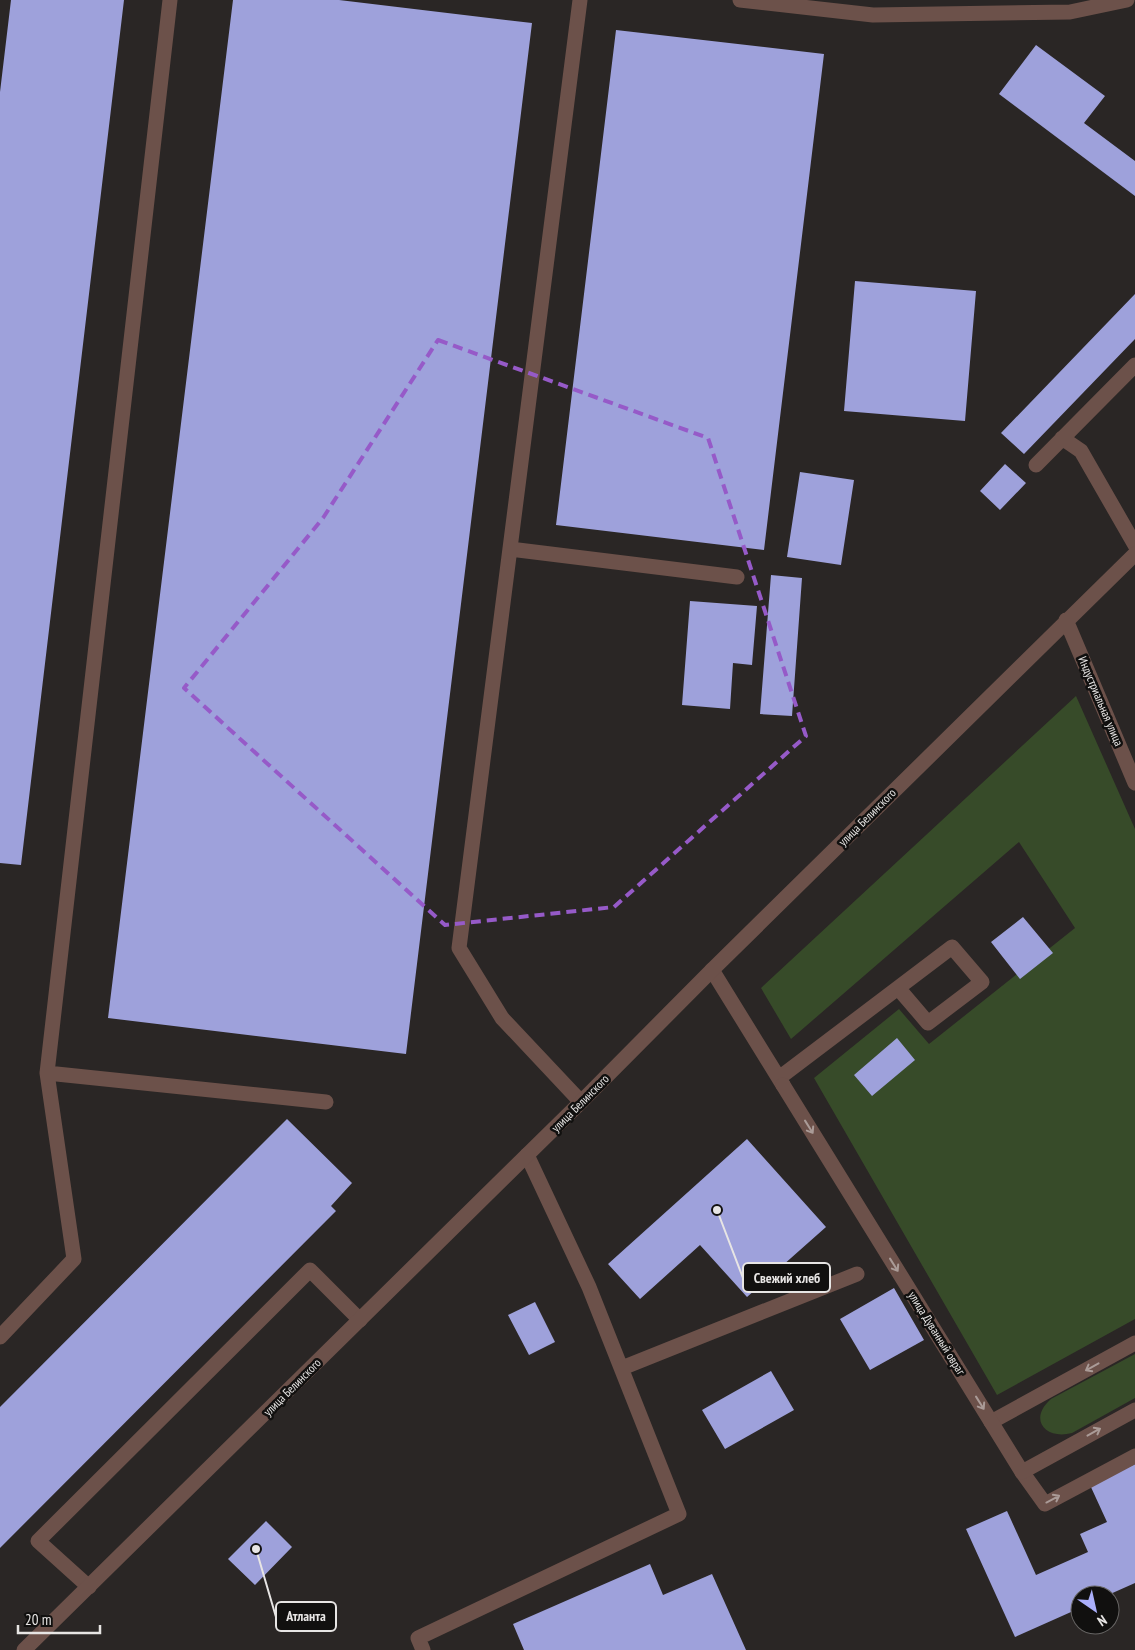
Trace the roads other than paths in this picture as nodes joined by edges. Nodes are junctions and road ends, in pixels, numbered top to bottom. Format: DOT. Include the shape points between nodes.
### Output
graph roads {
  1 [pos="170,0"];
  2 [pos="580,0"];
  3 [pos="740,0"];
  4 [pos="1127,0"];
  5 [pos="1135,365"];
  6 [pos="1062,438"];
  7 [pos="1036,464"];
  8 [pos="1135,545"];
  9 [pos="510,550"];
  10 [pos="1135,554"];
  11 [pos="737,577"];
  12 [pos="1066,620"];
  13 [pos="1135,783"];
  14 [pos="712,970"];
  15 [pos="898,988"];
  16 [pos="47,1073"];
  17 [pos="781,1082"];
  18 [pos="326,1102"];
  19 [pos="581,1102"];
  20 [pos="527,1155"];
  21 [pos="857,1274"];
  22 [pos="360,1320"];
  23 [pos="0,1338"];
  24 [pos="1135,1343"];
  25 [pos="622,1368"];
  26 [pos="1135,1410"];
  27 [pos="991,1422"];
  28 [pos="1135,1456"];
  29 [pos="1022,1472"];
  30 [pos="89,1587"];
  31 [pos="24,1650"];
  32 [pos="422,1650"];
  1 -- 16 [label="street"];
  2 -- 9 [label="street"];
  3 -- 4 [label="street" via="873,14 1070,12"];
  5 -- 6 [label="street"];
  6 -- 7 [label="street"];
  6 -- 8 [label="street" via="1081,451"];
  9 -- 11 [label="street"];
  9 -- 19 [label="street" via="459,948 502,1018"];
  10 -- 12 [label="street, улица Белинского"];
  12 -- 13 [label="street, Индустриальная улица"];
  12 -- 14 [label="street, улица Белинского"];
  14 -- 17 [label="street, улица Дуванный овраг"];
  14 -- 19 [label="street, улица Белинского"];
  15 -- 15 [label="street" via="952,947 982,982 928,1023"];
  15 -- 17 [label="street"];
  16 -- 18 [label="street"];
  16 -- 23 [label="street" via="74,1260"];
  17 -- 27 [label="street, улица Дуванный овраг, one-way"];
  19 -- 20 [label="street, улица Белинского"];
  20 -- 22 [label="street, улица Белинского"];
  20 -- 25 [label="street" via="589,1287"];
  21 -- 25 [label="street"];
  22 -- 30 [label="street, улица Белинского"];
  22 -- 30 [label="street" via="310,1270 38,1541"];
  24 -- 27 [label="street, one-way"];
  25 -- 32 [label="street" via="679,1514 418,1638"];
  29 -- 26 [label="street, one-way"];
  27 -- 29 [label="street, улица Дуванный овраг"];
  29 -- 28 [label="street, улица Дуванный овраг, one-way" via="1045,1504"];
  30 -- 31 [label="street, улица Белинского"];
}
